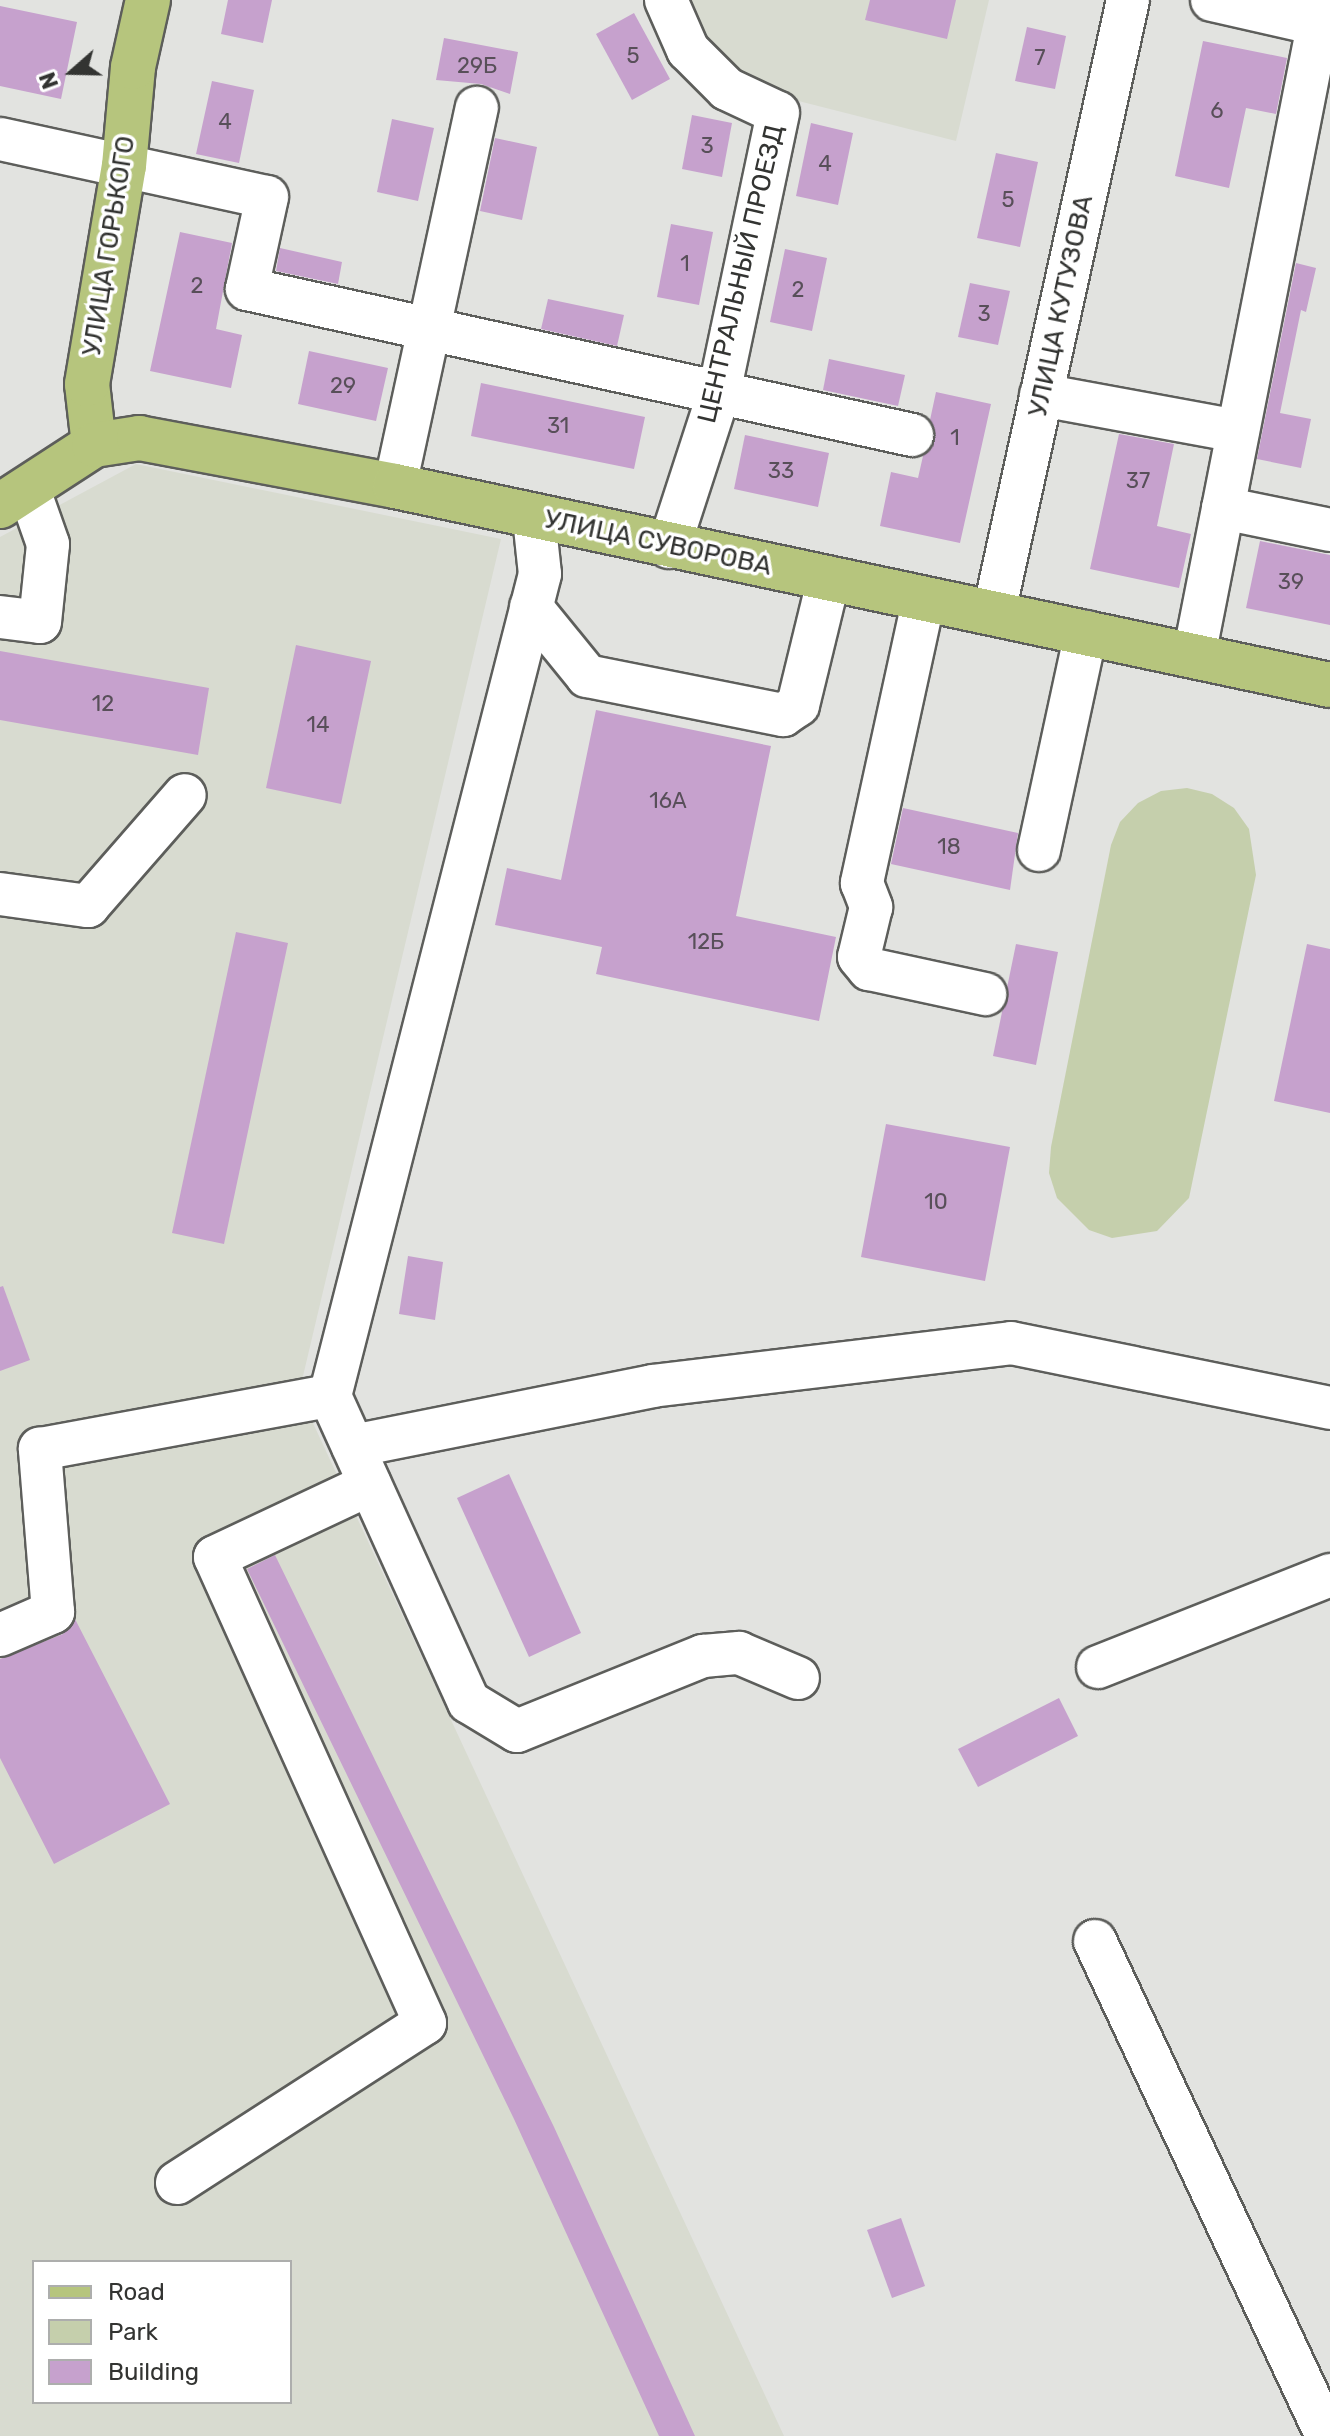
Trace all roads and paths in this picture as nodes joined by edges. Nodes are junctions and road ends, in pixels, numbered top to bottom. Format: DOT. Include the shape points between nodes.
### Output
graph roads {
  1 [pos="148,0"];
  2 [pos="666,0"];
  3 [pos="1128,0"];
  4 [pos="1212,0"];
  5 [pos="1320,12"];
  6 [pos="477,108"];
  7 [pos="0,139"];
  8 [pos="124,166"];
  9 [pos="429,329"];
  10 [pos="719,393"];
  11 [pos="1041,395"];
  12 [pos="1238,431"];
  13 [pos="912,435"];
  14 [pos="94,445"];
  15 [pos="395,486"];
  16 [pos="14,498"];
  17 [pos="1223,508"];
  18 [pos="534,518"];
  19 [pos="1330,530"];
  20 [pos="669,547"];
  21 [pos="829,578"];
  22 [pos="924,598"];
  23 [pos="531,607"];
  24 [pos="994,612"];
  25 [pos="0,617"];
  26 [pos="1086,632"];
  27 [pos="1194,656"];
  28 [pos="1330,685"];
  29 [pos="185,795"];
  30 [pos="1039,850"];
  31 [pos="0,894"];
  32 [pos="985,994"];
  33 [pos="330,1396"];
  34 [pos="1330,1408"];
  35 [pos="353,1446"];
  36 [pos="370,1484"];
  37 [pos="1330,1575"];
  38 [pos="0,1635"];
  39 [pos="1098,1667"];
  40 [pos="798,1678"];
  41 [pos="1095,1941"];
  42 [pos="177,2183"];
  43 [pos="1327,2436"];
  1 -- 8 [label="main road, УЛИЦА ГОРЬКОГО" via="133,67"];
  2 -- 10 [label="street, ЦЕНТРАЛЬНЫЙ ПРОЕЗД" via="688,50 727,89 778,113"];
  3 -- 11 [label="street, УЛИЦА КУТУЗОВА"];
  4 -- 5 [label="street"];
  5 -- 12 [label="street"];
  6 -- 9 [label="street"];
  7 -- 8 [label="street"];
  8 -- 9 [label="street" via="267,197 247,289"];
  8 -- 14 [label="main road, УЛИЦА ГОРЬКОГО" via="87,384"];
  9 -- 10 [label="street"];
  9 -- 15 [label="street"];
  10 -- 13 [label="street"];
  10 -- 20 [label="street, ЦЕНТРАЛЬНЫЙ ПРОЕЗД"];
  11 -- 12 [label="street"];
  11 -- 24 [label="street, УЛИЦА КУТУЗОВА"];
  12 -- 17 [label="street"];
  14 -- 15 [label="main road, УЛИЦА СУВОРОВА" via="139,438"];
  14 -- 16 [label="main road, УЛИЦА СУВОРОВА"];
  15 -- 18 [label="main road, УЛИЦА СУВОРОВА"];
  16 -- 25 [label="street" via="48,544 40,622"];
  17 -- 19 [label="street"];
  17 -- 27 [label="street"];
  18 -- 20 [label="main road, УЛИЦА СУВОРОВА"];
  18 -- 23 [label="street" via="540,574"];
  20 -- 21 [label="main road, УЛИЦА СУВОРОВА"];
  21 -- 22 [label="main road, УЛИЦА СУВОРОВА"];
  21 -- 23 [label="street" via="798,705 783,715 587,676"];
  22 -- 24 [label="main road, УЛИЦА СУВОРОВА"];
  22 -- 32 [label="street" via="862,883 871,907 859,957 869,969"];
  23 -- 33 [label="street"];
  24 -- 26 [label="main road, УЛИЦА СУВОРОВА"];
  26 -- 27 [label="main road, УЛИЦА СУВОРОВА"];
  26 -- 30 [label="street"];
  27 -- 28 [label="main road, УЛИЦА СУВОРОВА"];
  29 -- 31 [label="street" via="88,906"];
  33 -- 35 [label="street"];
  33 -- 38 [label="street" via="40,1449 53,1612"];
  34 -- 35 [label="street" via="1011,1343 652,1386"];
  35 -- 36 [label="street"];
  36 -- 40 [label="street" via="469,1702 517,1731 703,1656 739,1653"];
  36 -- 42 [label="street" via="215,1557 425,2023"];
  37 -- 39 [label="street"];
  41 -- 43 [label="street"];
}
